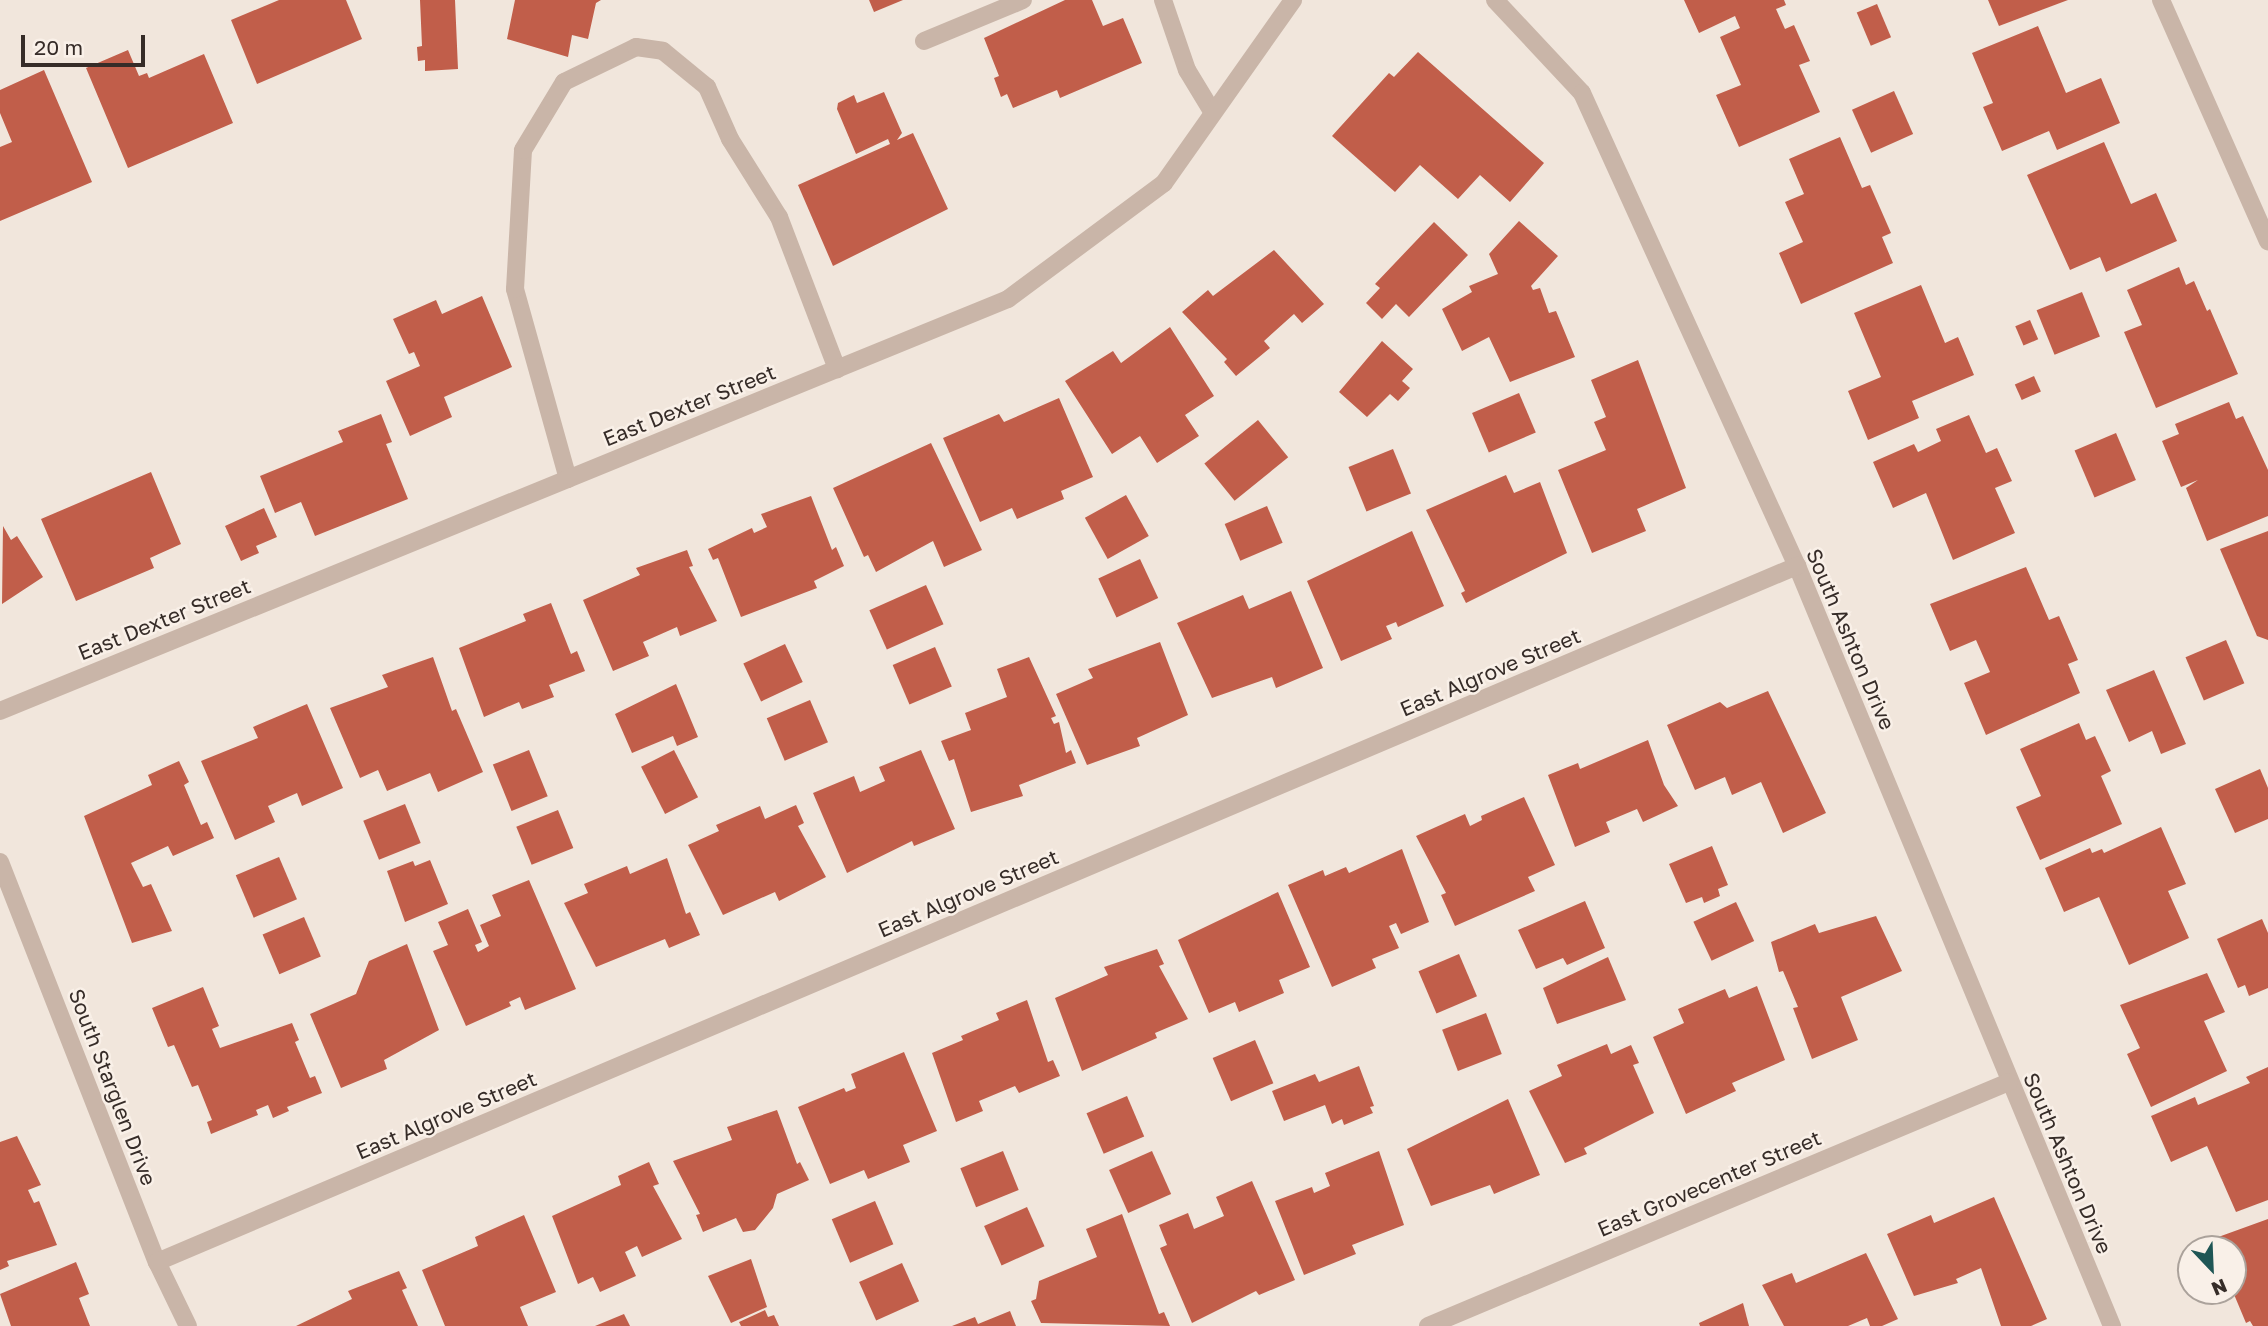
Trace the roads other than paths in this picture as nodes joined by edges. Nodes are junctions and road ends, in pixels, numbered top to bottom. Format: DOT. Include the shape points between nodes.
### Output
graph roads {
  1 [pos="1023,0"];
  2 [pos="1163,0"];
  3 [pos="1293,0"];
  4 [pos="1495,0"];
  5 [pos="2161,0"];
  6 [pos="924,41"];
  7 [pos="1213,113"];
  8 [pos="2268,241"];
  9 [pos="837,369"];
  10 [pos="568,479"];
  11 [pos="1797,566"];
  12 [pos="0,711"];
  13 [pos="0,862"];
  14 [pos="2009,1082"];
  15 [pos="157,1262"];
  16 [pos="188,1326"];
  17 [pos="1428,1326"];
  18 [pos="2112,1326"];
  1 -- 6 [label="street"];
  2 -- 7 [label="street" via="1187,71"];
  3 -- 7 [label="street, East Dexter Street"];
  4 -- 11 [label="street, South Ashton Drive" via="1582,93"];
  5 -- 8 [label="street"];
  7 -- 9 [label="street, East Dexter Street" via="1164,183 1008,299"];
  9 -- 10 [label="street, East Dexter Street"];
  9 -- 10 [label="street" via="779,217 730,139 707,87 663,51 636,47 564,82 523,150 515,289"];
  10 -- 12 [label="street, East Dexter Street"];
  11 -- 14 [label="street, South Ashton Drive"];
  11 -- 15 [label="street, East Algrove Street"];
  13 -- 15 [label="street, South Starglen Drive"];
  14 -- 17 [label="street, East Grovecenter Street"];
  14 -- 18 [label="street, South Ashton Drive"];
  15 -- 16 [label="street, South Starglen Drive"];
}
